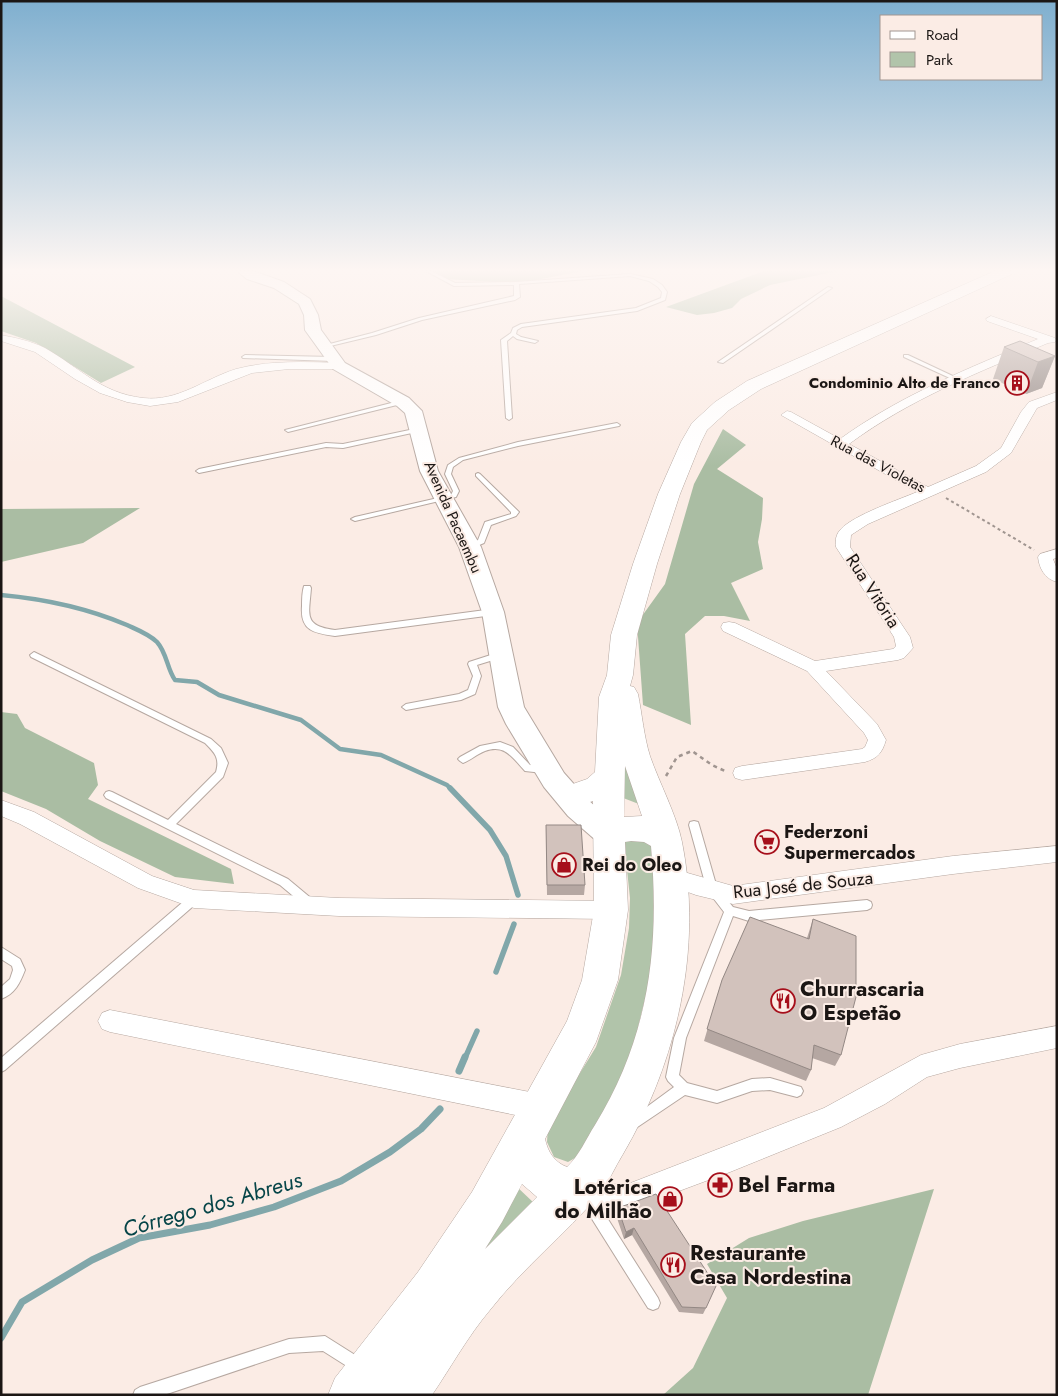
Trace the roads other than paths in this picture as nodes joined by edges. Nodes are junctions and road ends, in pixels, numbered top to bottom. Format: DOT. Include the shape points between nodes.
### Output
graph roads {
  1 [pos="317,336"];
  2 [pos="370,336"];
  3 [pos="510,336"];
  4 [pos="516,336"];
  5 [pos="759,336"];
  6 [pos="862,336"];
  7 [pos="1,338"];
  8 [pos="1052,340"];
  9 [pos="535,341"];
  10 [pos="906,356"];
  11 [pos="332,357"];
  12 [pos="244,358"];
  13 [pos="721,362"];
  14 [pos="954,378"];
  15 [pos="1057,396"];
  16 [pos="403,402"];
  17 [pos="787,415"];
  18 [pos="508,418"];
  19 [pos="617,425"];
  20 [pos="288,430"];
  21 [pos="420,430"];
  22 [pos="841,444"];
  23 [pos="199,472"];
  24 [pos="478,475"];
  25 [pos="931,492"];
  26 [pos="445,500"];
  27 [pos="355,519"];
  28 [pos="470,547"];
  29 [pos="1051,555"];
  30 [pos="1057,577"];
  31 [pos="307,588"];
  32 [pos="493,612"];
  33 [pos="730,627"];
  34 [pos="34,655"];
  35 [pos="501,655"];
  36 [pos="814,667"];
  37 [pos="620,675"];
  38 [pos="406,707"];
  39 [pos="462,759"];
  40 [pos="742,773"];
  41 [pos="584,794"];
  42 [pos="108,795"];
  43 [pos="1,808"];
  44 [pos="169,825"];
  45 [pos="666,834"];
  46 [pos="1057,854"];
  47 [pos="712,890"];
  48 [pos="194,899"];
  49 [pos="867,905"];
  50 [pos="312,906"];
  51 [pos="611,910"];
  52 [pos="730,911"];
  53 [pos="1,952"];
  54 [pos="1,994"];
  55 [pos="110,1021"];
  56 [pos="1057,1037"];
  57 [pos="1,1066"];
  58 [pos="684,1088"];
  59 [pos="797,1091"];
  60 [pos="532,1122"];
  61 [pos="606,1144"];
  62 [pos="588,1193"];
  63 [pos="653,1303"];
  64 [pos="375,1387"];
  65 [pos="140,1395"];
  1 -- 11 [label="street"];
  2 -- 11 [label="lane"];
  3 -- 18 [label="lane" via="504,340"];
  4 -- 9 [label="lane"];
  5 -- 13 [label="lane"];
  6 -- 37 [label="main road" via="754,385 722,406 699,427 669,494 645,564 624,635"];
  7 -- 11 [label="street" via="31,345 96,387 126,398 150,402 188,395 227,376 250,370"];
  8 -- 14 [label="street"];
  10 -- 14 [label="lane"];
  11 -- 12 [label="lane"];
  11 -- 16 [label="street, Avenida Pacaembu"];
  14 -- 22 [label="street" via="908,400"];
  15 -- 25 [label="street, Rua das Violetas" via="1034,405 1027,412 1006,450 995,460"];
  16 -- 20 [label="lane"];
  16 -- 21 [label="street, Avenida Pacaembu" via="413,411"];
  17 -- 22 [label="street, Rua das Violetas"];
  19 -- 26 [label="lane" via="518,444 461,459 450,466 448,474 456,491 454,496"];
  21 -- 23 [label="lane" via="342,446 326,445"];
  21 -- 26 [label="street, Avenida Pacaembu" via="429,471"];
  22 -- 25 [label="street, Rua das Violetas"];
  24 -- 28 [label="lane" via="515,512 488,524 481,541"];
  25 -- 36 [label="street, Rua Vitória" via="853,526 842,537 843,546 902,637 905,643 902,652"];
  26 -- 27 [label="lane"];
  26 -- 28 [label="street, Avenida Pacaembu"];
  28 -- 32 [label="street, Avenida Pacaembu"];
  29 -- 30 [label="street" via="1046,566"];
  31 -- 32 [label="lane" via="306,619 309,626 318,631 335,633"];
  32 -- 35 [label="street, Avenida Pacaembu"];
  33 -- 36 [label="street"];
  34 -- 44 [label="lane" via="164,718 208,741 218,750 222,763 220,774"];
  35 -- 38 [label="lane" via="472,664 477,676 472,692"];
  35 -- 41 [label="street, Avenida Pacaembu" via="511,707 526,736"];
  36 -- 40 [label="street" via="871,728 877,740 876,747 859,756"];
  37 -- 41 [label="main road"];
  37 -- 45 [label="main road" via="635,754"];
  39 -- 41 [label="lane" via="483,748 500,745 510,749 528,768"];
  41 -- 45 [label="main road" via="627,829"];
  41 -- 51 [label="main road"];
  42 -- 44 [label="lane"];
  43 -- 48 [label="street" via="27,818 144,882"];
  44 -- 50 [label="lane" via="284,882"];
  45 -- 47 [label="street, Rua José de Souza"];
  45 -- 47 [label="lane"];
  45 -- 61 [label="main road" via="672,932 658,1024 625,1113"];
  46 -- 47 [label="street, Rua José de Souza" via="732,895"];
  47 -- 52 [label="lane"];
  48 -- 50 [label="street"];
  48 -- 57 [label="lane"];
  49 -- 52 [label="lane" via="749,916"];
  50 -- 51 [label="street"];
  51 -- 60 [label="main road" via="600,980 583,1029"];
  52 -- 58 [label="lane" via="680,1038 672,1077"];
  53 -- 54 [label="lane" via="16,963 19,970 15,982"];
  55 -- 60 [label="street"];
  56 -- 62 [label="street" via="920,1067 832,1118 628,1197"];
  58 -- 59 [label="lane" via="717,1097 752,1085 770,1084"];
  58 -- 61 [label="lane"];
  60 -- 62 [label="main road" via="531,1162 539,1173 561,1187"];
  60 -- 64 [label="main road" via="488,1207 439,1280"];
  61 -- 62 [label="main road" via="585,1179"];
  62 -- 63 [label="lane" via="597,1214"];
  62 -- 64 [label="main road" via="515,1248 473,1295"];
  64 -- 65 [label="lane" via="325,1343 289,1346"];
}
